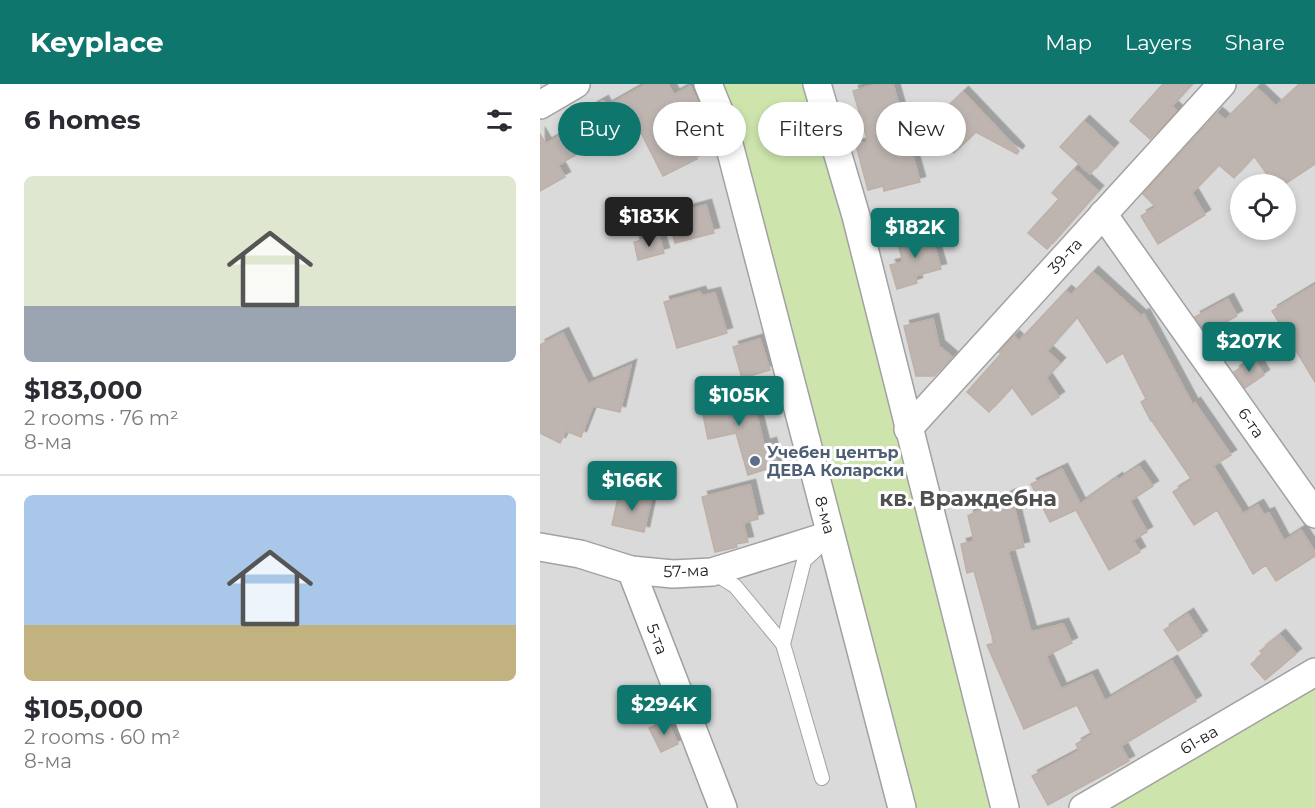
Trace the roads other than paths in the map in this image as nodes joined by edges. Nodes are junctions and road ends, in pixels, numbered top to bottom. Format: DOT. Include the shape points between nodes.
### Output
graph roads {
  1 [pos="576,84"];
  2 [pos="708,84"];
  3 [pos="817,84"];
  4 [pos="1222,84"];
  5 [pos="540,105"];
  6 [pos="1103,214"];
  7 [pos="908,429"];
  8 [pos="1315,514"];
  9 [pos="831,535"];
  10 [pos="540,548"];
  11 [pos="631,570"];
  12 [pos="712,572"];
  13 [pos="783,644"];
  14 [pos="1313,679"];
  15 [pos="822,778"];
  16 [pos="723,808"];
  17 [pos="902,808"];
  18 [pos="1005,808"];
  19 [pos="1083,808"];
  1 -- 5 [label="street"];
  2 -- 9 [label="street, 8-ма" via="723,121"];
  3 -- 7 [label="street" via="856,216"];
  4 -- 6 [label="street, 39-та"];
  6 -- 7 [label="street, 39-та"];
  6 -- 8 [label="street, 6-та"];
  7 -- 18 [label="street"];
  9 -- 12 [label="street, 57-ма"];
  9 -- 13 [label="lane" via="804,561"];
  9 -- 17 [label="street, 8-ма"];
  10 -- 11 [label="street, 57-ма" via="580,554"];
  11 -- 12 [label="street, 57-ма"];
  11 -- 16 [label="street, 5-та"];
  12 -- 13 [label="lane" via="735,586"];
  13 -- 15 [label="lane"];
  14 -- 19 [label="street, 61-ва"];
}
